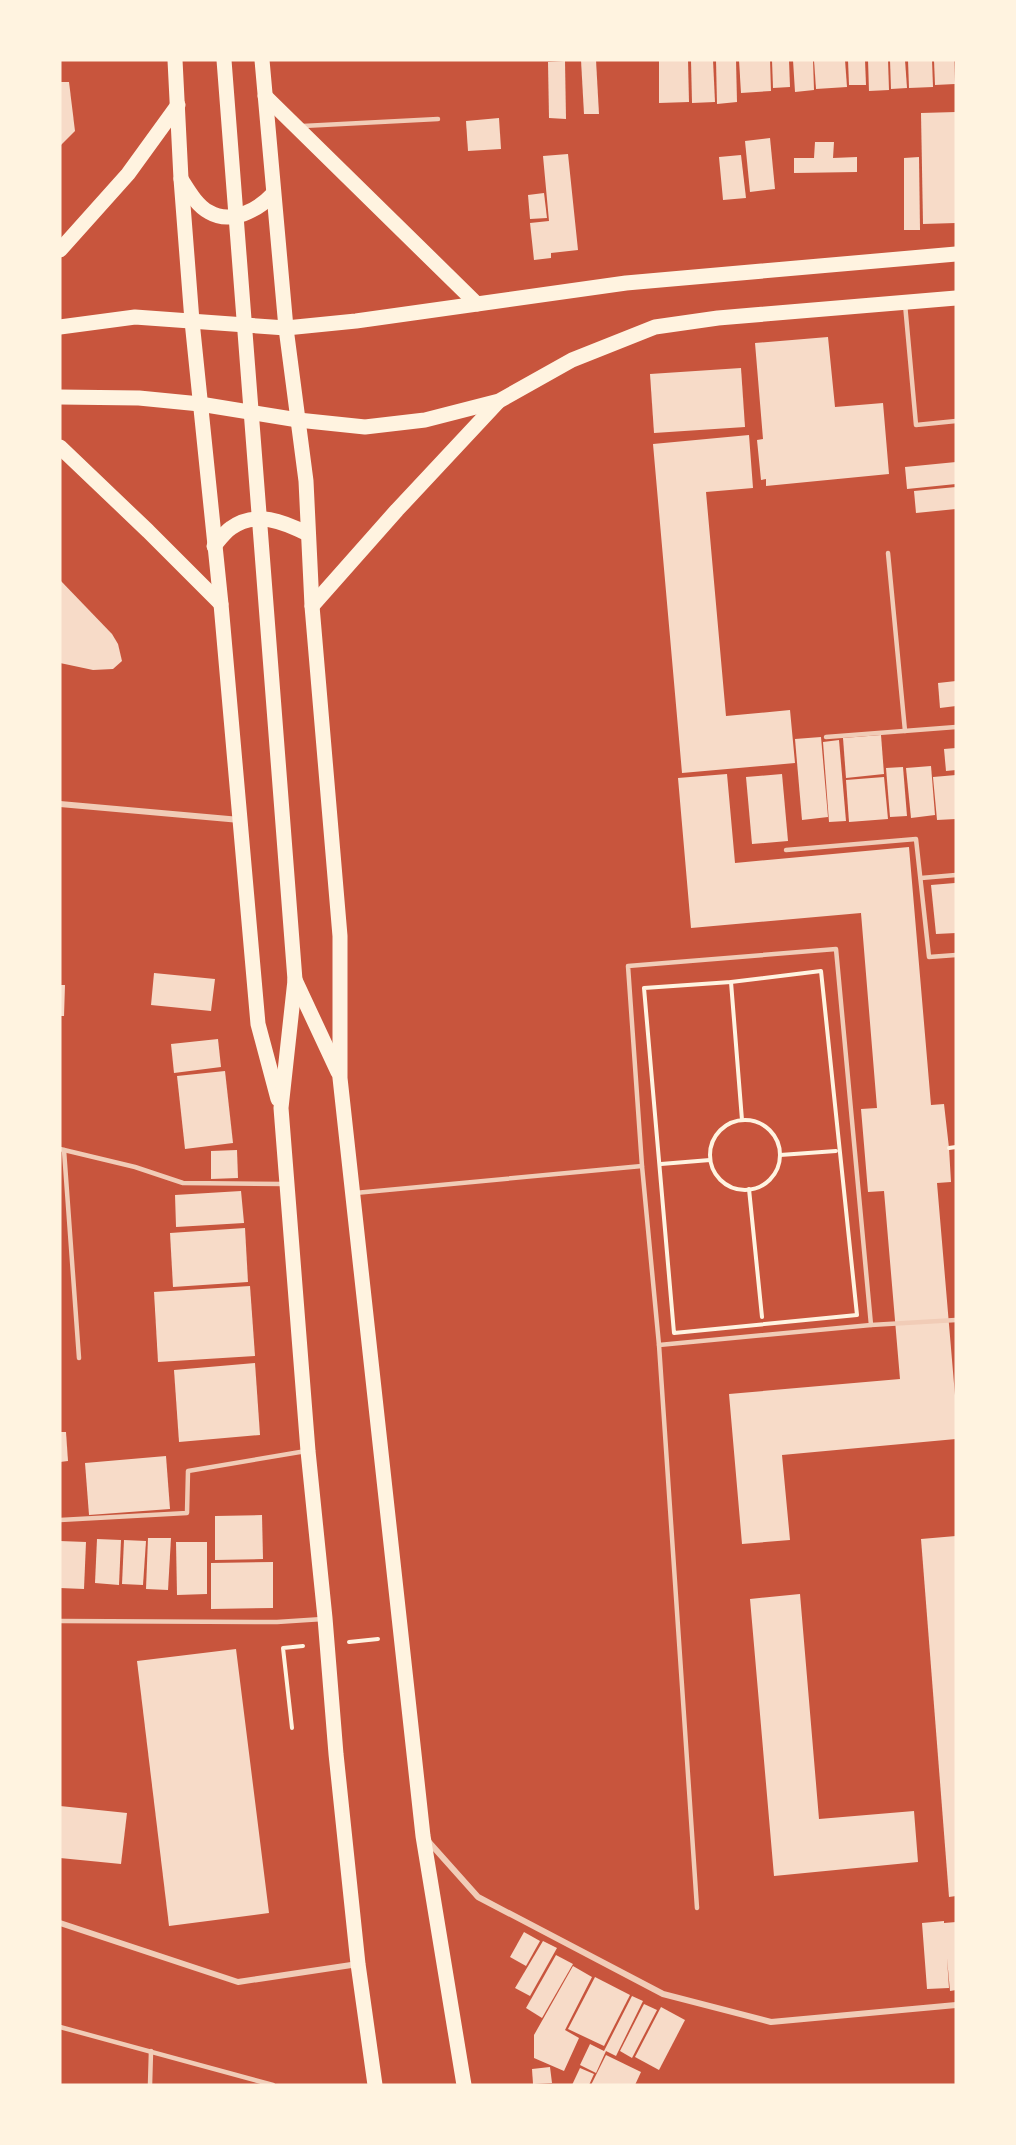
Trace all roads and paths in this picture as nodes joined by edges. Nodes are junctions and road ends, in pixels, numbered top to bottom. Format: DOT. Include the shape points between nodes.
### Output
graph roads {
  1 [pos="175,60"];
  2 [pos="224,60"];
  3 [pos="262,60"];
  4 [pos="265,96"];
  5 [pos="178,105"];
  6 [pos="438,119"];
  7 [pos="297,127"];
  8 [pos="181,179"];
  9 [pos="273,194"];
  10 [pos="60,250"];
  11 [pos="956,254"];
  12 [pos="956,298"];
  13 [pos="905,301"];
  14 [pos="477,304"];
  15 [pos="192,321"];
  16 [pos="60,327"];
  17 [pos="286,328"];
  18 [pos="60,397"];
  19 [pos="499,401"];
  20 [pos="200,404"];
  21 [pos="298,420"];
  22 [pos="956,421"];
  23 [pos="60,447"];
  24 [pos="308,534"];
  25 [pos="214,546"];
  26 [pos="888,553"];
  27 [pos="221,604"];
  28 [pos="312,606"];
  29 [pos="956,727"];
  30 [pos="905,731"];
  31 [pos="826,737"];
  32 [pos="60,804"];
  33 [pos="240,820"];
  34 [pos="786,850"];
  35 [pos="956,875"];
  36 [pos="921,878"];
  37 [pos="956,955"];
  38 [pos="821,971"];
  39 [pos="295,980"];
  40 [pos="731,982"];
  41 [pos="340,1078"];
  42 [pos="281,1108"];
  43 [pos="742,1120"];
  44 [pos="956,1147"];
  45 [pos="949,1148"];
  46 [pos="62,1149"];
  47 [pos="838,1150"];
  48 [pos="780,1155"];
  49 [pos="710,1160"];
  50 [pos="659,1164"];
  51 [pos="642,1166"];
  52 [pos="287,1184"];
  53 [pos="749,1189"];
  54 [pos="353,1193"];
  55 [pos="956,1320"];
  56 [pos="763,1324"];
  57 [pos="871,1325"];
  58 [pos="674,1333"];
  59 [pos="659,1345"];
  60 [pos="80,1358"];
  61 [pos="308,1451"];
  62 [pos="60,1520"];
  63 [pos="325,1618"];
  64 [pos="60,1621"];
  65 [pos="283,1648"];
  66 [pos="292,1728"];
  67 [pos="423,1836"];
  68 [pos="697,1908"];
  69 [pos="60,1923"];
  70 [pos="358,1964"];
  71 [pos="956,2005"];
  72 [pos="60,2027"];
  73 [pos="151,2052"];
  74 [pos="150,2085"];
  75 [pos="273,2085"];
  76 [pos="375,2085"];
  77 [pos="464,2085"];
  1 -- 5 [label="main road"];
  2 -- 39 [label="main road"];
  3 -- 4 [label="main road"];
  4 -- 7 [label="main road"];
  4 -- 9 [label="main road"];
  5 -- 8 [label="main road"];
  5 -- 10 [label="main road" via="128,174"];
  6 -- 7 [label="lane"];
  7 -- 14 [label="main road"];
  8 -- 9 [label="main road" via="208,212 229,218 253,210"];
  8 -- 15 [label="main road"];
  9 -- 17 [label="main road"];
  11 -- 14 [label="main road" via="626,284"];
  12 -- 13 [label="main road"];
  13 -- 19 [label="main road" via="656,327 572,360"];
  13 -- 22 [label="lane" via="916,425"];
  14 -- 17 [label="main road"];
  15 -- 16 [label="main road" via="135,317"];
  15 -- 17 [label="main road"];
  15 -- 20 [label="main road"];
  17 -- 21 [label="main road"];
  18 -- 20 [label="main road"];
  19 -- 21 [label="main road" via="425,420 365,427"];
  19 -- 28 [label="main road"];
  20 -- 21 [label="main road"];
  20 -- 25 [label="main road"];
  21 -- 24 [label="main road"];
  23 -- 27 [label="main road"];
  24 -- 25 [label="main road" via="270,518 246,520 230,528"];
  24 -- 28 [label="main road"];
  25 -- 27 [label="main road"];
  26 -- 30 [label="lane"];
  27 -- 33 [label="main road"];
  28 -- 41 [label="main road" via="340,936"];
  29 -- 30 [label="lane"];
  30 -- 31 [label="lane"];
  32 -- 33 [label="street"];
  33 -- 42 [label="main road" via="258,1024"];
  34 -- 36 [label="lane" via="916,839"];
  35 -- 36 [label="lane"];
  36 -- 37 [label="lane" via="929,957"];
  38 -- 40 [label="path"];
  39 -- 41 [label="main road"];
  39 -- 42 [label="main road"];
  40 -- 43 [label="path"];
  40 -- 50 [label="path" via="644,988"];
  41 -- 54 [label="main road"];
  42 -- 52 [label="main road"];
  43 -- 48 [label="path" via="764,1125 778,1144"];
  43 -- 49 [label="path" via="719,1130 712,1141"];
  44 -- 45 [label="path"];
  46 -- 52 [label="lane" via="183,1183"];
  46 -- 60 [label="lane"];
  47 -- 48 [label="path"];
  48 -- 53 [label="path" via="773,1176"];
  49 -- 50 [label="path"];
  49 -- 53 [label="path" via="723,1182 732,1188"];
  50 -- 51 [label="path"];
  50 -- 58 [label="path"];
  51 -- 54 [label="lane"];
  51 -- 57 [label="lane" via="628,966 836,949"];
  51 -- 59 [label="lane"];
  52 -- 61 [label="main road"];
  53 -- 56 [label="path"];
  54 -- 67 [label="main road"];
  55 -- 57 [label="lane"];
  57 -- 59 [label="lane"];
  59 -- 68 [label="lane"];
  61 -- 62 [label="lane" via="188,1471 187,1513"];
  61 -- 63 [label="main road"];
  63 -- 64 [label="lane" via="277,1622"];
  63 -- 70 [label="main road"];
  65 -- 66 [label="path"];
  67 -- 71 [label="street" via="478,1897 663,1994 771,2022"];
  67 -- 77 [label="main road"];
  69 -- 70 [label="street" via="238,1982"];
  70 -- 76 [label="main road"];
  72 -- 73 [label="lane"];
  73 -- 74 [label="lane"];
  73 -- 75 [label="lane"];
}
